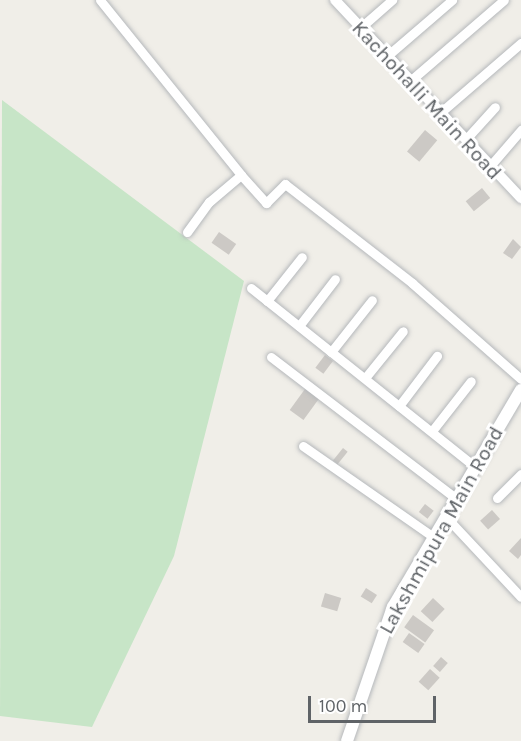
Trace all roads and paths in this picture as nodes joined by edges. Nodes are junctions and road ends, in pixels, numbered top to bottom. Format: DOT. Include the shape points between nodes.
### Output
graph roads {
  1 [pos="99,0"];
  2 [pos="335,0"];
  3 [pos="392,0"];
  4 [pos="452,0"];
  5 [pos="504,0"];
  6 [pos="360,28"];
  7 [pos="521,43"];
  8 [pos="387,56"];
  9 [pos="410,81"];
  10 [pos="495,107"];
  11 [pos="441,112"];
  12 [pos="521,130"];
  13 [pos="466,139"];
  14 [pos="490,166"];
  15 [pos="241,175"];
  16 [pos="521,198"];
  17 [pos="187,231"];
  18 [pos="303,257"];
  19 [pos="335,279"];
  20 [pos="251,288"];
  21 [pos="372,300"];
  22 [pos="267,301"];
  23 [pos="299,326"];
  24 [pos="403,331"];
  25 [pos="331,351"];
  26 [pos="437,356"];
  27 [pos="271,357"];
  28 [pos="364,378"];
  29 [pos="521,379"];
  30 [pos="471,381"];
  31 [pos="521,390"];
  32 [pos="399,406"];
  33 [pos="432,431"];
  34 [pos="303,446"];
  35 [pos="475,467"];
  36 [pos="521,474"];
  37 [pos="497,498"];
  38 [pos="457,499"];
  39 [pos="447,518"];
  40 [pos="435,538"];
  41 [pos="521,597"];
  42 [pos="346,741"];
  1 -- 15 [label="street"];
  2 -- 6 [label="street, Kachohalli Main Road"];
  3 -- 6 [label="street"];
  4 -- 8 [label="street"];
  5 -- 9 [label="street"];
  6 -- 8 [label="street, Kachohalli Main Road"];
  7 -- 11 [label="street"];
  8 -- 9 [label="street, Kachohalli Main Road"];
  9 -- 11 [label="street, Kachohalli Main Road"];
  10 -- 13 [label="street"];
  11 -- 13 [label="street, Kachohalli Main Road"];
  12 -- 14 [label="street"];
  13 -- 14 [label="street, Kachohalli Main Road"];
  14 -- 16 [label="street, Kachohalli Main Road"];
  15 -- 17 [label="street" via="209,202"];
  15 -- 29 [label="street" via="266,203 285,184 412,283"];
  18 -- 22 [label="street"];
  19 -- 23 [label="street"];
  20 -- 22 [label="street"];
  21 -- 25 [label="street"];
  22 -- 23 [label="street"];
  23 -- 25 [label="street"];
  24 -- 28 [label="street"];
  25 -- 28 [label="street"];
  26 -- 32 [label="street"];
  27 -- 38 [label="street"];
  28 -- 32 [label="street"];
  30 -- 33 [label="street"];
  31 -- 35 [label="main road, Lakshmipura Main Road"];
  32 -- 33 [label="street"];
  33 -- 35 [label="street"];
  34 -- 40 [label="street"];
  35 -- 38 [label="main road, Lakshmipura Main Road"];
  36 -- 37 [label="street"];
  38 -- 39 [label="main road, Lakshmipura Main Road"];
  39 -- 40 [label="main road, Lakshmipura Main Road"];
  39 -- 41 [label="street"];
  40 -- 42 [label="main road, Lakshmipura Main Road" via="382,630"];
}
